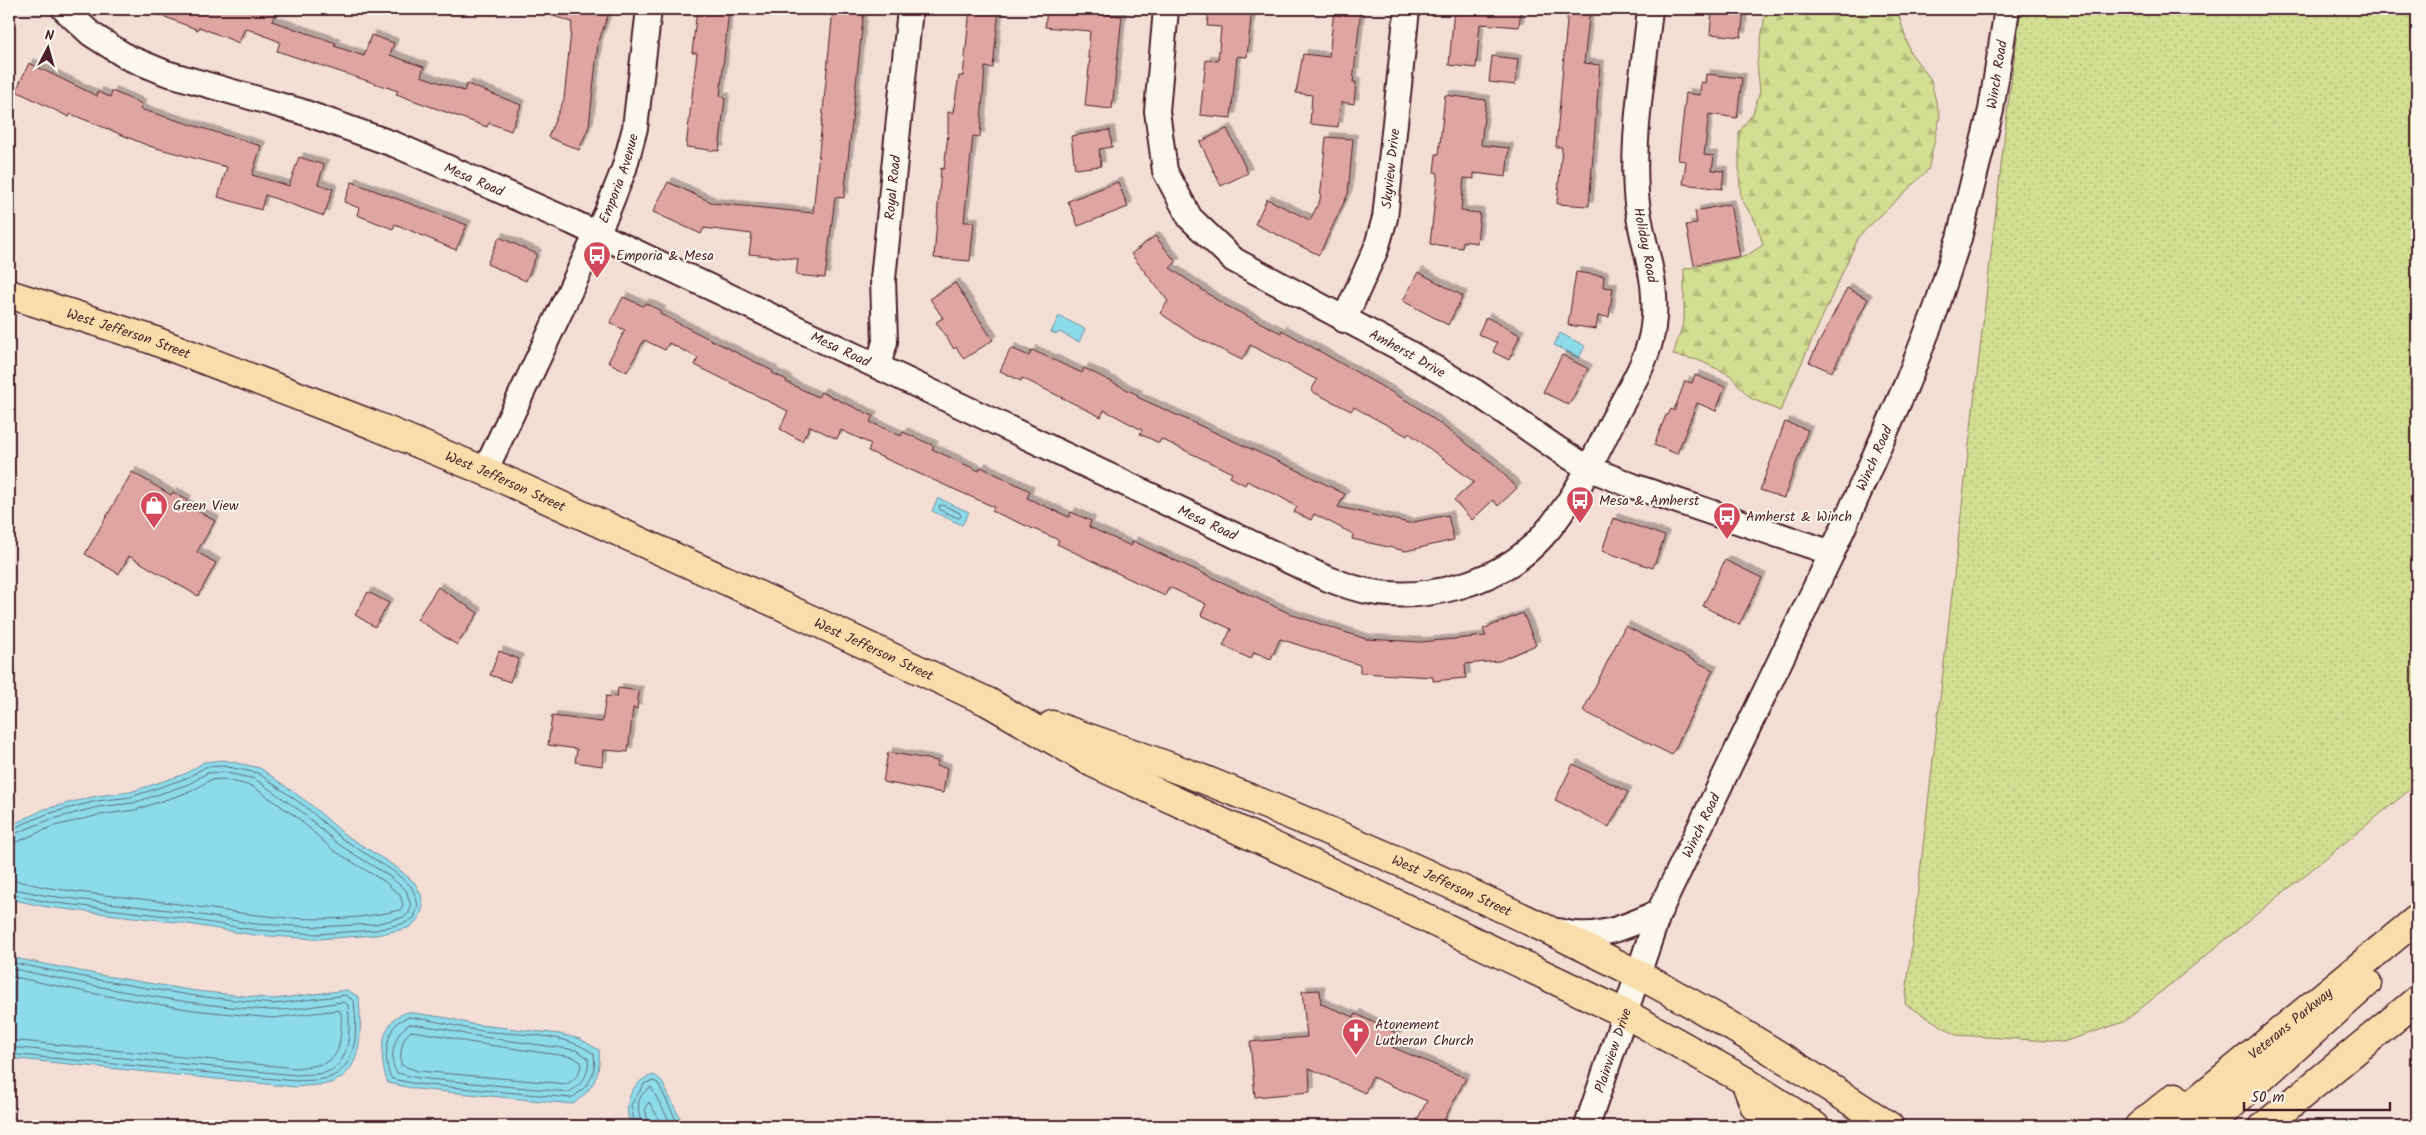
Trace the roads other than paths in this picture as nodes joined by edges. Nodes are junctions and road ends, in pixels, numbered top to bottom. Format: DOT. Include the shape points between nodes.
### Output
graph roads {
  1 [pos="64,9"];
  2 [pos="649,9"];
  3 [pos="910,9"];
  4 [pos="1166,9"];
  5 [pos="1408,9"];
  6 [pos="1650,9"];
  7 [pos="2006,9"];
  8 [pos="597,232"];
  9 [pos="9,294"];
  10 [pos="1344,320"];
  11 [pos="878,365"];
  12 [pos="1588,468"];
  13 [pos="485,472"];
  14 [pos="1832,553"];
  15 [pos="988,702"];
  16 [pos="1659,912"];
  17 [pos="2413,922"];
  18 [pos="1536,926"];
  19 [pos="1637,974"];
  20 [pos="2329,991"];
  21 [pos="2417,1000"];
  22 [pos="1626,1014"];
  23 [pos="1746,1081"];
  24 [pos="1586,1126"];
  25 [pos="1785,1126"];
  26 [pos="1815,1126"];
  27 [pos="1889,1126"];
  28 [pos="2139,1126"];
  29 [pos="2165,1126"];
  30 [pos="2208,1126"];
  31 [pos="2264,1126"];
  1 -- 8 [label="street, Mesa Road" via="91,34 127,57 166,73 300,111 396,145"];
  2 -- 8 [label="street, Emporia Avenue" via="635,128 624,169"];
  3 -- 11 [label="street, Royal Road" via="883,279 886,342"];
  4 -- 10 [label="street, Amherst Drive" via="1157,111 1165,171 1190,218 1234,260"];
  5 -- 10 [label="street, Skyview Drive" via="1385,218 1376,249"];
  6 -- 12 [label="street, Holiday Road" via="1634,163 1640,229 1651,262 1654,285 1653,330 1645,355"];
  7 -- 14 [label="street, Winch Road" via="1991,110 1959,238 1907,383"];
  8 -- 11 [label="street, Mesa Road"];
  8 -- 13 [label="street, Emporia Avenue"];
  9 -- 13 [label="main road, West Jefferson Street" via="150,339"];
  10 -- 12 [label="street, Amherst Drive" via="1410,353 1474,391"];
  11 -- 12 [label="street, Mesa Road" via="1321,576 1367,591 1393,594 1429,592 1476,580 1497,570 1540,539 1560,514"];
  12 -- 14 [label="street, Amherst Drive"];
  13 -- 15 [label="main road, West Jefferson Street"];
  14 -- 16 [label="street, Winch Road"];
  15 -- 18 [label="main road, West Jefferson Street" via="1208,781"];
  15 -- 22 [label="main road, West Jefferson Street" via="1093,763"];
  16 -- 18 [label="street" via="1630,926 1591,935"];
  16 -- 19 [label="street, Winch Road"];
  17 -- 20 [label="main road, Veterans Parkway"];
  17 -- 30 [label="main road" via="2375,975"];
  18 -- 19 [label="main road, West Jefferson Street"];
  19 -- 22 [label="street, Plainview Drive"];
  19 -- 27 [label="main road, West Jefferson Street" via="1796,1065"];
  20 -- 28 [label="main road" via="2286,1006"];
  20 -- 29 [label="main road, Veterans Parkway"];
  21 -- 31 [label="main road"];
  22 -- 23 [label="main road, West Jefferson Street"];
  22 -- 24 [label="street, Plainview Drive"];
  23 -- 25 [label="main road" via="1755,1107"];
  23 -- 26 [label="main road, West Jefferson Street"];
}
